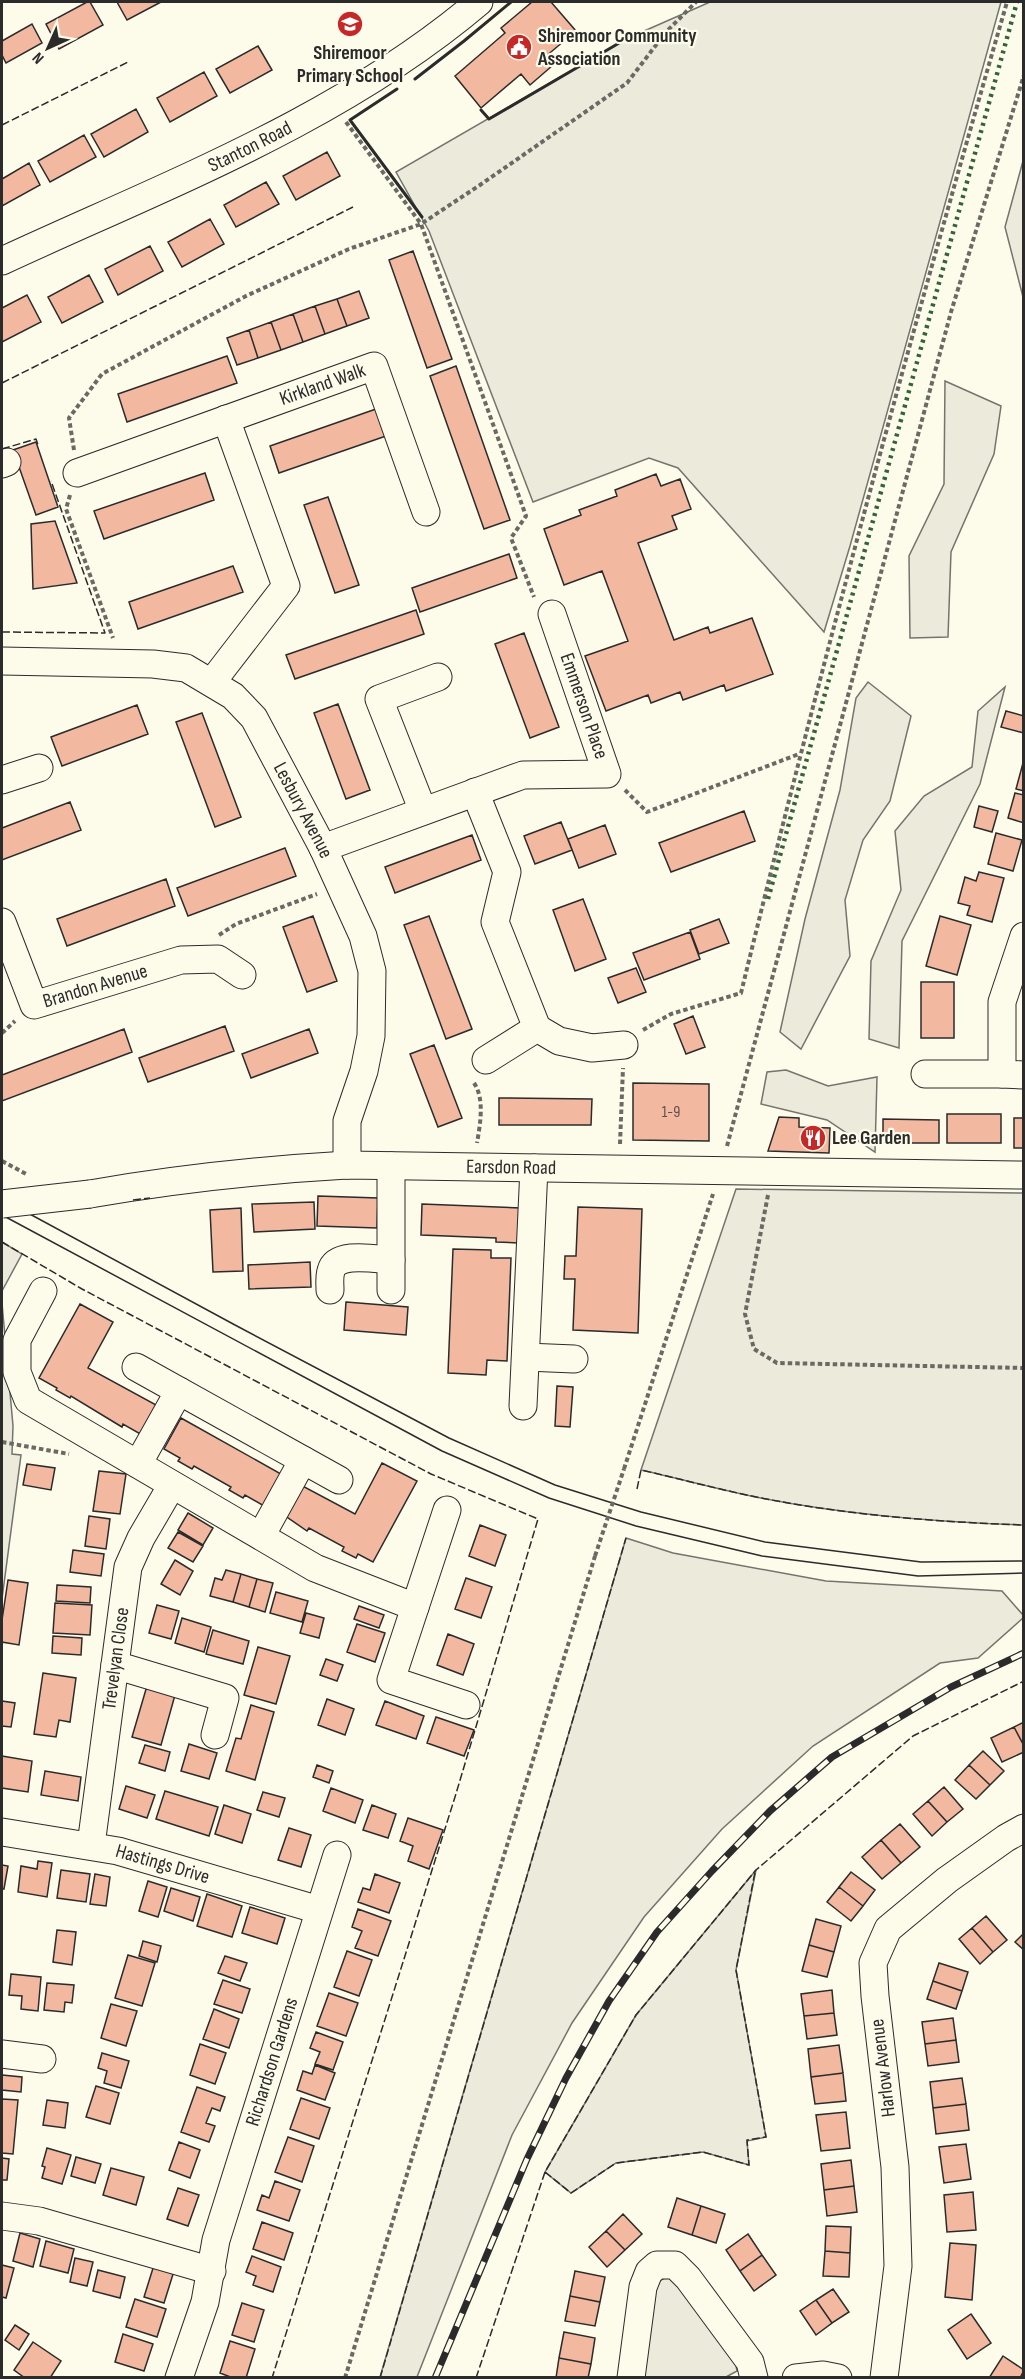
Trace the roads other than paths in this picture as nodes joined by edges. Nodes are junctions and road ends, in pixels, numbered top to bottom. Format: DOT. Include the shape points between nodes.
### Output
graph roads {
  1 [pos="479,2"];
  2 [pos="2,261"];
  3 [pos="226,419"];
  4 [pos="77,473"];
  5 [pos="426,512"];
  6 [pos="552,614"];
  7 [pos="2,661"];
  8 [pos="438,677"];
  9 [pos="212,682"];
  10 [pos="39,768"];
  11 [pos="2,780"];
  12 [pos="475,792"];
  13 [pos="423,812"];
  14 [pos="323,848"];
  15 [pos="2,922"];
  16 [pos="1023,936"];
  17 [pos="242,975"];
  18 [pos="537,1028"];
  19 [pos="624,1045"];
  20 [pos="486,1060"];
  21 [pos="925,1074"];
  22 [pos="1013,1075"];
  23 [pos="347,1165"];
  24 [pos="391,1166"];
  25 [pos="534,1168"];
  26 [pos="1023,1175"];
  27 [pos="2,1204"];
  28 [pos="391,1260"];
  29 [pos="330,1290"];
  30 [pos="391,1290"];
  31 [pos="43,1291"];
  32 [pos="526,1356"];
  33 [pos="574,1359"];
  34 [pos="136,1367"];
  35 [pos="178,1390"];
  36 [pos="523,1406"];
  37 [pos="303,1460"];
  38 [pos="138,1464"];
  39 [pos="339,1480"];
  40 [pos="172,1485"];
  41 [pos="447,1510"];
  42 [pos="261,1536"];
  43 [pos="415,1606"];
  44 [pos="115,1665"];
  45 [pos="466,1705"];
  46 [pos="215,1735"];
  47 [pos="2,1832"];
  48 [pos="1017,1840"];
  49 [pos="92,1845"];
  50 [pos="337,1855"];
  51 [pos="319,1910"];
  52 [pos="2,2054"];
  53 [pos="42,2059"];
  54 [pos="2,2216"];
  55 [pos="212,2271"];
  56 [pos="179,2378"];
  57 [pos="631,2378"];
  58 [pos="754,2378"];
  59 [pos="796,2378"];
  60 [pos="838,2378"];
  61 [pos="884,2378"];
  1 -- 2 [label="street, Stanton Road" via="397,65 289,129"];
  3 -- 4 [label="street, Kirkland Walk"];
  3 -- 5 [label="street, Kirkland Walk" via="374,366"];
  3 -- 9 [label="street" via="286,586"];
  6 -- 12 [label="street, Emmerson Place" via="607,774 523,775"];
  7 -- 9 [label="street, Lesbury Avenue" via="153,664 186,668"];
  8 -- 13 [label="street" via="379,699"];
  9 -- 14 [label="street, Lesbury Avenue" via="233,696 254,718"];
  10 -- 11 [label="street"];
  12 -- 13 [label="street, Emmerson Place"];
  12 -- 18 [label="street" via="507,872 495,922"];
  13 -- 14 [label="street, Emmerson Place"];
  14 -- 23 [label="street, Lesbury Avenue" via="363,936 372,971 371,1036 364,1071 346,1121"];
  15 -- 17 [label="street, Brandon Avenue" via="34,1005 182,960 218,959"];
  16 -- 22 [label="street" via="1002,1002"];
  18 -- 19 [label="street" via="559,1041 592,1048"];
  18 -- 20 [label="street"];
  21 -- 22 [label="street"];
  23 -- 24 [label="street, Earsdon Road"];
  23 -- 27 [label="street, Earsdon Road, bridge" via="256,1170"];
  24 -- 25 [label="street, Earsdon Road"];
  24 -- 28 [label="street"];
  25 -- 26 [label="street, Earsdon Road"];
  25 -- 32 [label="street"];
  28 -- 29 [label="street" via="344,1258 334,1263 330,1272"];
  28 -- 30 [label="street"];
  31 -- 38 [label="street" via="17,1340 17,1372 28,1400"];
  32 -- 33 [label="street"];
  32 -- 36 [label="street"];
  34 -- 35 [label="street"];
  35 -- 37 [label="street"];
  35 -- 38 [label="street"];
  37 -- 39 [label="street"];
  37 -- 42 [label="street"];
  38 -- 40 [label="street"];
  40 -- 42 [label="street"];
  40 -- 44 [label="street, Trevelyan Close" via="128,1567"];
  41 -- 43 [label="street"];
  42 -- 43 [label="street" via="315,1568"];
  43 -- 45 [label="street" via="391,1680"];
  44 -- 46 [label="street" via="225,1698"];
  44 -- 49 [label="street, Trevelyan Close"];
  47 -- 49 [label="street, Hastings Drive"];
  48 -- 61 [label="street, Harlow Avenue" via="947,1880 888,1929 873,1963 895,2167 898,2266"];
  49 -- 51 [label="street, Hastings Drive"];
  50 -- 51 [label="street, Richardson Gardens"];
  51 -- 55 [label="street, Richardson Gardens" via="216,2240"];
  52 -- 53 [label="street"];
  54 -- 55 [label="street" via="39,2221"];
  55 -- 56 [label="street, Richardson Gardens"];
  57 -- 58 [label="street" via="643,2286 648,2272 657,2265 675,2265 688,2278 750,2362"];
  59 -- 60 [label="street"];
}
